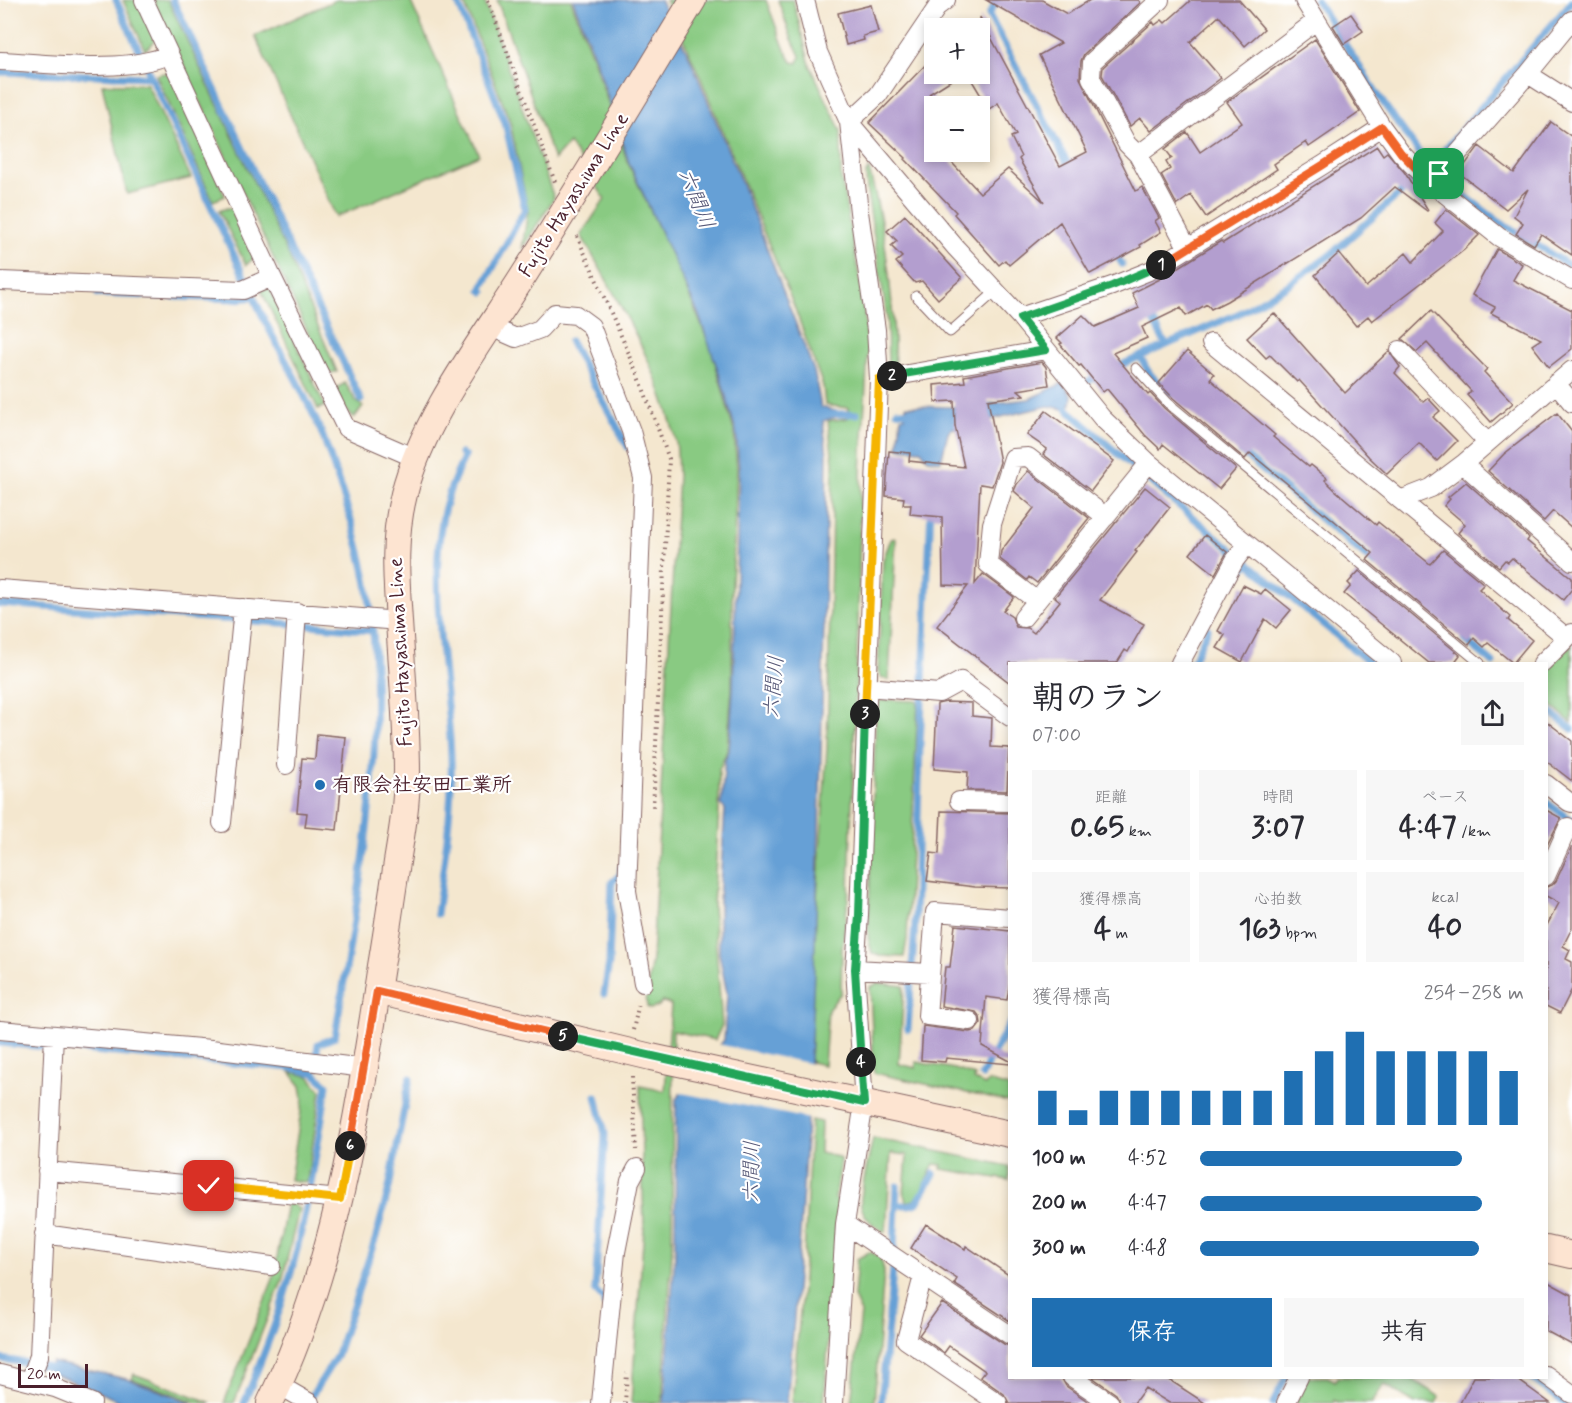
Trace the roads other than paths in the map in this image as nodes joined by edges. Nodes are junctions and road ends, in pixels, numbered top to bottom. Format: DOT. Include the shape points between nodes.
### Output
graph roads {
  1 [pos="144,0"];
  2 [pos="693,0"];
  3 [pos="805,0"];
  4 [pos="1160,0"];
  5 [pos="1304,0"];
  6 [pos="941,2"];
  7 [pos="1572,20"];
  8 [pos="1316,21"];
  9 [pos="161,58"];
  10 [pos="0,61"];
  11 [pos="1528,74"];
  12 [pos="1572,102"];
  13 [pos="849,122"];
  14 [pos="1382,127"];
  15 [pos="1138,155"];
  16 [pos="1430,177"];
  17 [pos="1188,249"];
  18 [pos="0,280"];
  19 [pos="1572,280"];
  20 [pos="258,283"];
  21 [pos="996,291"];
  22 [pos="916,296"];
  23 [pos="1020,318"];
  24 [pos="491,327"];
  25 [pos="1211,344"];
  26 [pos="1046,350"];
  27 [pos="1400,350"];
  28 [pos="1136,368"];
  29 [pos="1572,370"];
  30 [pos="879,379"];
  31 [pos="1556,383"];
  32 [pos="1572,403"];
  33 [pos="1487,442"];
  34 [pos="415,458"];
  35 [pos="1462,464"];
  36 [pos="1143,471"];
  37 [pos="1401,500"];
  38 [pos="1106,517"];
  39 [pos="1242,552"];
  40 [pos="1572,561"];
  41 [pos="0,589"];
  42 [pos="1037,601"];
  43 [pos="242,616"];
  44 [pos="1023,618"];
  45 [pos="390,620"];
  46 [pos="296,621"];
  47 [pos="1570,636"];
  48 [pos="1181,662"];
  49 [pos="1391,662"];
  50 [pos="1479,662"];
  51 [pos="1543,662"];
  52 [pos="866,687"];
  53 [pos="1008,716"];
  54 [pos="286,765"];
  55 [pos="1548,786"];
  56 [pos="959,801"];
  57 [pos="1008,802"];
  58 [pos="1572,803"];
  59 [pos="222,823"];
  60 [pos="1568,827"];
  61 [pos="1548,872"];
  62 [pos="1008,918"];
  63 [pos="855,969"];
  64 [pos="917,972"];
  65 [pos="644,983"];
  66 [pos="377,991"];
  67 [pos="970,1022"];
  68 [pos="0,1030"];
  69 [pos="53,1042"];
  70 [pos="364,1068"];
  71 [pos="864,1103"];
  72 [pos="1008,1134"];
  73 [pos="637,1168"];
  74 [pos="47,1171"];
  75 [pos="340,1199"];
  76 [pos="845,1224"];
  77 [pos="44,1234"];
  78 [pos="1548,1249"];
  79 [pos="1572,1255"];
  80 [pos="271,1266"];
  81 [pos="923,1276"];
  82 [pos="1008,1334"];
  83 [pos="34,1370"];
  84 [pos="0,1374"];
  85 [pos="1548,1376"];
  86 [pos="1075,1379"];
  87 [pos="1298,1379"];
  88 [pos="275,1394"];
  89 [pos="1572,1394"];
  90 [pos="307,1401"];
  91 [pos="92,1403"];
  92 [pos="601,1403"];
  93 [pos="834,1403"];
  94 [pos="998,1403"];
  95 [pos="1110,1403"];
  96 [pos="1286,1403"];
  1 -- 9 [label="street"];
  2 -- 24 [label="main road, Fujito Hayashima Line"];
  3 -- 13 [label="street" via="818,52"];
  4 -- 15 [label="street" via="1092,62 1091,78 1127,144"];
  5 -- 8 [label="street"];
  6 -- 13 [label="street" via="878,95"];
  7 -- 11 [label="street"];
  8 -- 14 [label="street"];
  8 -- 15 [label="street"];
  9 -- 10 [label="street" via="133,65"];
  9 -- 20 [label="street"];
  11 -- 12 [label="street"];
  11 -- 16 [label="street"];
  13 -- 21 [label="street"];
  13 -- 30 [label="street"];
  14 -- 16 [label="street" via="1401,153"];
  14 -- 17 [label="street"];
  15 -- 17 [label="street"];
  16 -- 19 [label="street" via="1499,237"];
  17 -- 23 [label="street" via="1154,269"];
  18 -- 20 [label="street"];
  20 -- 34 [label="street" via="346,428"];
  21 -- 22 [label="lane" via="950,332"];
  21 -- 23 [label="street"];
  23 -- 26 [label="street"];
  24 -- 34 [label="main road, Fujito Hayashima Line" via="428,428"];
  24 -- 65 [label="street" via="516,338 540,329 555,313 576,315 591,326 631,431 643,478 627,891"];
  25 -- 37 [label="street"];
  26 -- 30 [label="street"];
  26 -- 36 [label="street"];
  27 -- 33 [label="street"];
  28 -- 50 [label="lane" via="1168,403"];
  29 -- 31 [label="street"];
  30 -- 52 [label="street"];
  31 -- 32 [label="street"];
  31 -- 33 [label="street"];
  33 -- 35 [label="street"];
  34 -- 45 [label="main road, Fujito Hayashima Line" via="398,524"];
  35 -- 37 [label="street" via="1431,488"];
  35 -- 40 [label="street"];
  36 -- 38 [label="street"];
  36 -- 39 [label="street"];
  37 -- 47 [label="street"];
  38 -- 42 [label="street"];
  38 -- 42 [label="street" via="1028,457 1013,458 992,524 988,564"];
  39 -- 48 [label="street"];
  39 -- 49 [label="street"];
  41 -- 43 [label="street"];
  42 -- 44 [label="street"];
  43 -- 46 [label="street"];
  43 -- 59 [label="street"];
  45 -- 46 [label="street" via="359,617"];
  45 -- 66 [label="main road, Fujito Hayashima Line" via="407,774"];
  46 -- 54 [label="street"];
  47 -- 51 [label="street"];
  52 -- 53 [label="street" via="939,693 955,676"];
  52 -- 63 [label="street"];
  55 -- 58 [label="street"];
  56 -- 57 [label="street"];
  60 -- 61 [label="street"];
  62 -- 64 [label="street" via="935,912"];
  63 -- 64 [label="street"];
  63 -- 71 [label="street"];
  64 -- 67 [label="street" via="927,1017"];
  66 -- 70 [label="main road, Fujito Hayashima Line"];
  66 -- 71 [label="main road"];
  68 -- 69 [label="street"];
  69 -- 70 [label="street"];
  69 -- 74 [label="street"];
  70 -- 75 [label="main road, Fujito Hayashima Line"];
  71 -- 72 [label="main road"];
  71 -- 76 [label="street"];
  73 -- 92 [label="street" via="630,1181 616,1252"];
  74 -- 75 [label="street"];
  74 -- 77 [label="street"];
  75 -- 88 [label="main road, Fujito Hayashima Line" via="305,1322"];
  76 -- 81 [label="street"];
  76 -- 93 [label="street"];
  77 -- 80 [label="street"];
  77 -- 83 [label="street"];
  78 -- 79 [label="main road"];
  81 -- 82 [label="street"];
  81 -- 94 [label="street" via="906,1340"];
  83 -- 84 [label="street"];
  83 -- 91 [label="street"];
  85 -- 89 [label="street"];
  86 -- 95 [label="street"];
  87 -- 96 [label="street"];
  88 -- 90 [label="street"];
}
